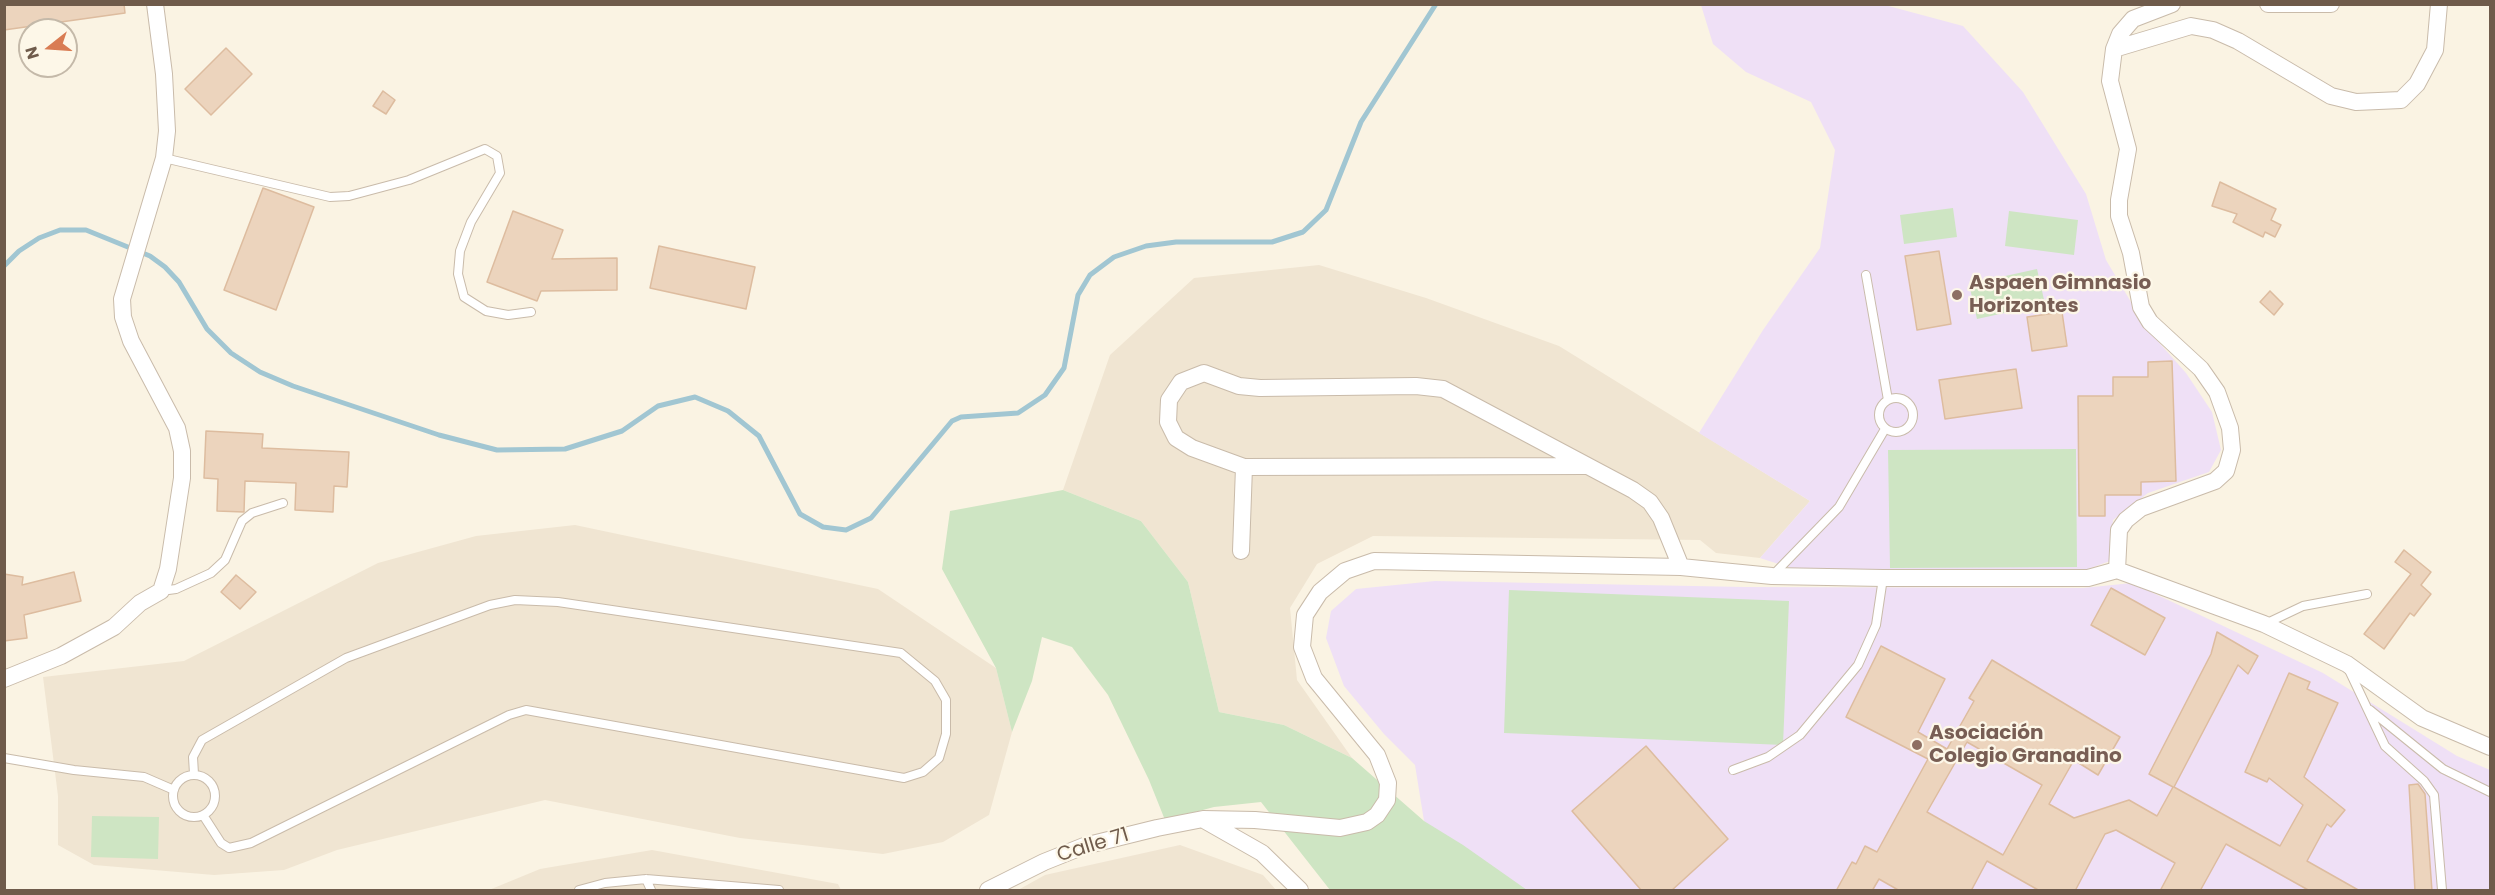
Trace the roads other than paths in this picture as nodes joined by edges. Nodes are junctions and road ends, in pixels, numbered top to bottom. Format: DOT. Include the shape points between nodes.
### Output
graph roads {
  1 [pos="155,4"];
  2 [pos="2172,4"];
  3 [pos="2268,4"];
  4 [pos="2331,4"];
  5 [pos="2439,4"];
  6 [pos="2114,49"];
  7 [pos="164,158"];
  8 [pos="1866,275"];
  9 [pos="531,312"];
  10 [pos="1888,399"];
  11 [pos="1886,429"];
  12 [pos="1585,466"];
  13 [pos="1244,467"];
  14 [pos="284,503"];
  15 [pos="1241,551"];
  16 [pos="1681,567"];
  17 [pos="2117,570"];
  18 [pos="1772,576"];
  19 [pos="1883,578"];
  20 [pos="161,591"];
  21 [pos="2367,594"];
  22 [pos="2264,624"];
  23 [pos="2347,664"];
  24 [pos="4,679"];
  25 [pos="2368,709"];
  26 [pos="2490,747"];
  27 [pos="4,758"];
  28 [pos="1733,770"];
  29 [pos="194,774"];
  30 [pos="174,790"];
  31 [pos="2490,792"];
  32 [pos="203,815"];
  33 [pos="1203,819"];
  34 [pos="646,879"];
  35 [pos="579,891"];
  36 [pos="651,891"];
  37 [pos="779,891"];
  38 [pos="988,891"];
  39 [pos="1300,891"];
  40 [pos="2442,891"];
  1 -- 7 [label="street" via="164,74"];
  2 -- 6 [label="street" via="2133,19"];
  3 -- 4 [label="street"];
  5 -- 6 [label="street" via="2435,50 2417,84 2401,100 2356,102 2331,96 2238,42 2213,30 2191,26"];
  6 -- 17 [label="street" via="2110,81 2128,149 2119,216 2141,307 2150,322 2201,369 2217,392 2232,450 2226,471 2215,481 2140,508 2126,520 2119,530"];
  7 -- 9 [label="lane" via="330,197 409,180 485,149 497,156 500,173 471,222 460,251 458,274 464,297 486,311 508,315"];
  7 -- 20 [label="street" via="122,299 126,329 177,428 182,451 175,527"];
  8 -- 10 [label="lane"];
  10 -- 11 [label="lane" via="1879,416"];
  10 -- 11 [label="lane" via="1904,400 1913,412 1908,428 1893,432"];
  11 -- 18 [label="lane" via="1839,507"];
  12 -- 13 [label="street"];
  12 -- 13 [label="street" via="1443,390 1416,386 1260,388 1239,386 1204,374 1181,382 1169,400 1168,422 1176,438"];
  12 -- 16 [label="street" via="1650,502 1661,518"];
  13 -- 15 [label="street"];
  14 -- 20 [label="lane" via="252,513 242,521 225,560 211,573 176,589"];
  16 -- 18 [label="street, Calle 71"];
  16 -- 33 [label="street, Calle 71" via="1374,561 1345,571 1320,592 1305,615 1302,646 1314,678 1377,755 1388,783 1387,800 1377,815 1366,822 1340,828"];
  17 -- 19 [label="street, Calle 71" via="2088,578"];
  17 -- 22 [label="street"];
  18 -- 19 [label="street, Calle 71"];
  19 -- 28 [label="lane" via="1876,625 1858,665 1800,735 1768,757"];
  20 -- 24 [label="street" via="140,603 114,627 61,656"];
  21 -- 22 [label="lane" via="2303,606"];
  22 -- 23 [label="street"];
  23 -- 25 [label="lane"];
  23 -- 26 [label="street" via="2421,718"];
  25 -- 31 [label="lane" via="2443,769"];
  25 -- 40 [label="lane" via="2385,746 2434,795"];
  27 -- 30 [label="lane" via="144,777"];
  29 -- 30 [label="lane" via="181,779"];
  29 -- 32 [label="lane" via="207,779 215,791 213,805"];
  29 -- 32 [label="lane" via="193,757 202,740 346,658 490,605 515,600 558,602 901,653 934,681 946,700 946,734 939,758 923,772 904,778 526,710 250,843 229,848 221,843"];
  30 -- 32 [label="lane" via="174,803 182,813"];
  33 -- 38 [label="street, Calle 71" via="1084,846"];
  33 -- 39 [label="street" via="1262,853"];
  34 -- 35 [label="lane"];
  34 -- 36 [label="lane"];
  34 -- 37 [label="lane"];
}
